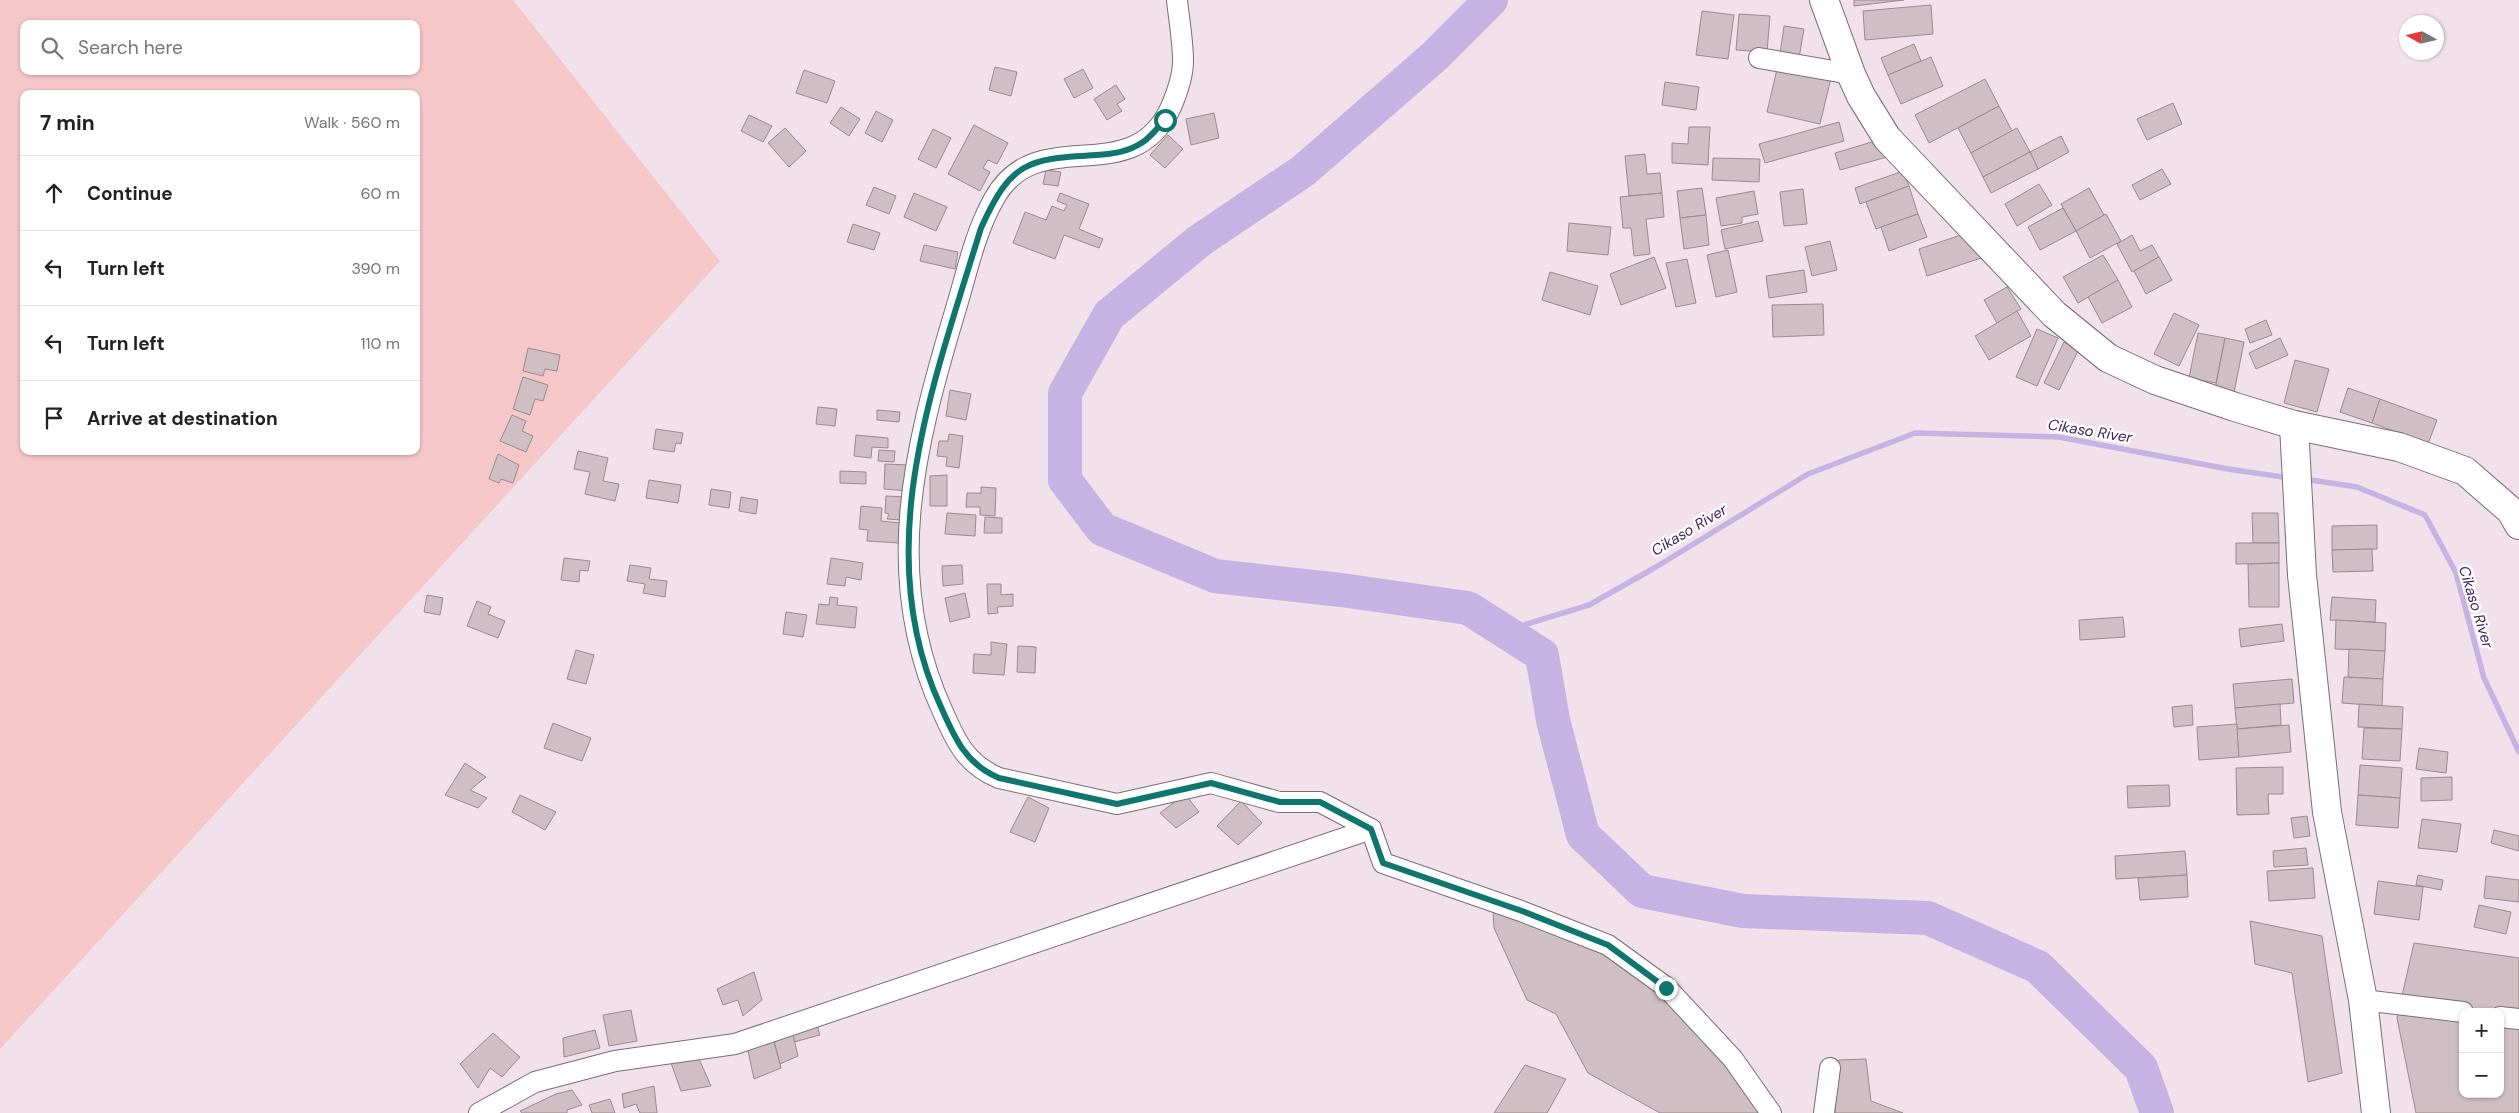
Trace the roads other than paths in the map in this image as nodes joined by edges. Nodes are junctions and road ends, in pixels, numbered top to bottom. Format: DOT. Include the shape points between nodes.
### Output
graph roads {
  1 [pos="1177,0"];
  2 [pos="1824,0"];
  3 [pos="1759,58"];
  4 [pos="1850,74"];
  5 [pos="2294,425"];
  6 [pos="2519,525"];
  7 [pos="1371,829"];
  8 [pos="2363,1000"];
  9 [pos="2459,1012"];
  10 [pos="2504,1017"];
  11 [pos="2519,1019"];
  12 [pos="1830,1068"];
  13 [pos="479,1113"];
  14 [pos="1772,1113"];
  15 [pos="1824,1113"];
  16 [pos="2376,1113"];
  1 -- 7 [label="street" via="1183,63 1176,94 1165,120 1144,142 1117,154 1045,158 1023,168 994,198 981,228 935,380 912,482 908,585 919,645 934,692 955,738 983,771 999,778 1117,804 1211,783 1280,802 1320,802"];
  2 -- 4 [label="street"];
  3 -- 4 [label="street"];
  4 -- 5 [label="street" via="1887,138 2054,314 2108,358 2155,380"];
  5 -- 6 [label="street" via="2399,447 2465,471 2511,511"];
  5 -- 8 [label="street" via="2302,575 2327,812"];
  7 -- 13 [label="street" via="736,1044 615,1061 535,1082"];
  7 -- 14 [label="street" via="1383,863 1608,945 1666,988 1733,1058"];
  8 -- 9 [label="street"];
  8 -- 16 [label="street"];
  10 -- 11 [label="street"];
  12 -- 15 [label="street"];
}
